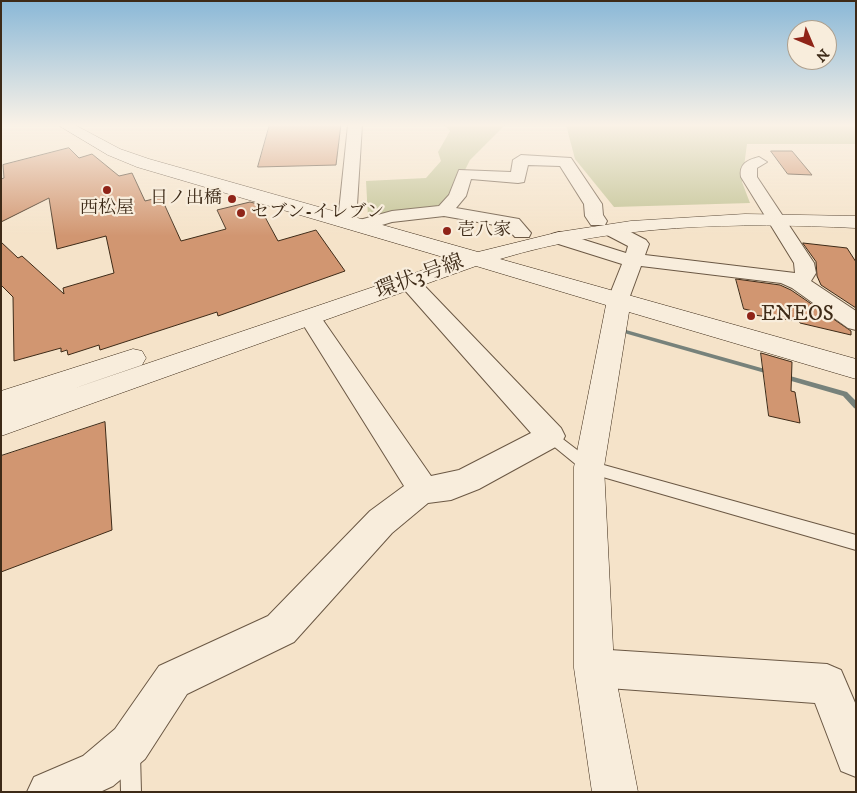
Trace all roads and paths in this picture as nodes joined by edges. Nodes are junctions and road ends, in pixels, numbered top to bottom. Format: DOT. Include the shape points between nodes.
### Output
graph roads {
  1 [pos="140,162"];
  2 [pos="355,162"];
  3 [pos="521,162"];
  4 [pos="566,162"];
  5 [pos="758,162"];
  6 [pos="444,211"];
  7 [pos="856,211"];
  8 [pos="772,213"];
  9 [pos="856,222"];
  10 [pos="354,223"];
  11 [pos="605,225"];
  12 [pos="522,233"];
  13 [pos="559,238"];
  14 [pos="450,251"];
  15 [pos="476,258"];
  16 [pos="632,259"];
  17 [pos="409,282"];
  18 [pos="800,282"];
  19 [pos="619,299"];
  20 [pos="310,318"];
  21 [pos="852,318"];
  22 [pos="856,369"];
  23 [pos="1,402"];
  24 [pos="1,424"];
  25 [pos="551,436"];
  26 [pos="589,467"];
  27 [pos="423,490"];
  28 [pos="856,543"];
  29 [pos="594,668"];
  30 [pos="130,744"];
  31 [pos="856,756"];
  32 [pos="50,792"];
  33 [pos="132,792"];
  34 [pos="614,792"];
  1 -- 10 [label="street"];
  2 -- 10 [label="street"];
  3 -- 6 [label="street" via="518,178 466,173 457,196"];
  4 -- 11 [label="street" via="593,204 594,216"];
  5 -- 8 [label="street" via="748,170 749,177"];
  6 -- 10 [label="street"];
  6 -- 12 [label="street" via="512,223"];
  7 -- 8 [label="street, 環状3号線"];
  8 -- 9 [label="street, 環状3号線"];
  8 -- 11 [label="street, 環状3号線"];
  8 -- 18 [label="street" via="804,263 806,273"];
  10 -- 14 [label="street"];
  11 -- 12 [label="street, 環状3号線"];
  11 -- 13 [label="street, 環状3号線"];
  11 -- 16 [label="street" via="639,244"];
  12 -- 14 [label="street, 環状3号線"];
  13 -- 15 [label="street, 環状3号線"];
  13 -- 16 [label="street" via="604,254"];
  14 -- 15 [label="street"];
  14 -- 23 [label="street, 環状3号線"];
  15 -- 17 [label="street, 環状3号線"];
  15 -- 19 [label="street"];
  16 -- 18 [label="street" via="785,277"];
  16 -- 19 [label="street"];
  17 -- 20 [label="street, 環状3号線"];
  17 -- 25 [label="street"];
  18 -- 21 [label="street"];
  19 -- 22 [label="street"];
  19 -- 26 [label="street"];
  20 -- 24 [label="street, 環状3号線"];
  20 -- 27 [label="street"];
  25 -- 26 [label="lane"];
  25 -- 27 [label="street" via="462,484 429,492"];
  26 -- 28 [label="lane"];
  26 -- 29 [label="street"];
  27 -- 30 [label="street" via="381,522 281,629 173,680"];
  29 -- 31 [label="street" via="827,684"];
  29 -- 34 [label="street"];
  30 -- 32 [label="street" via="98,771"];
  30 -- 33 [label="lane"];
}
